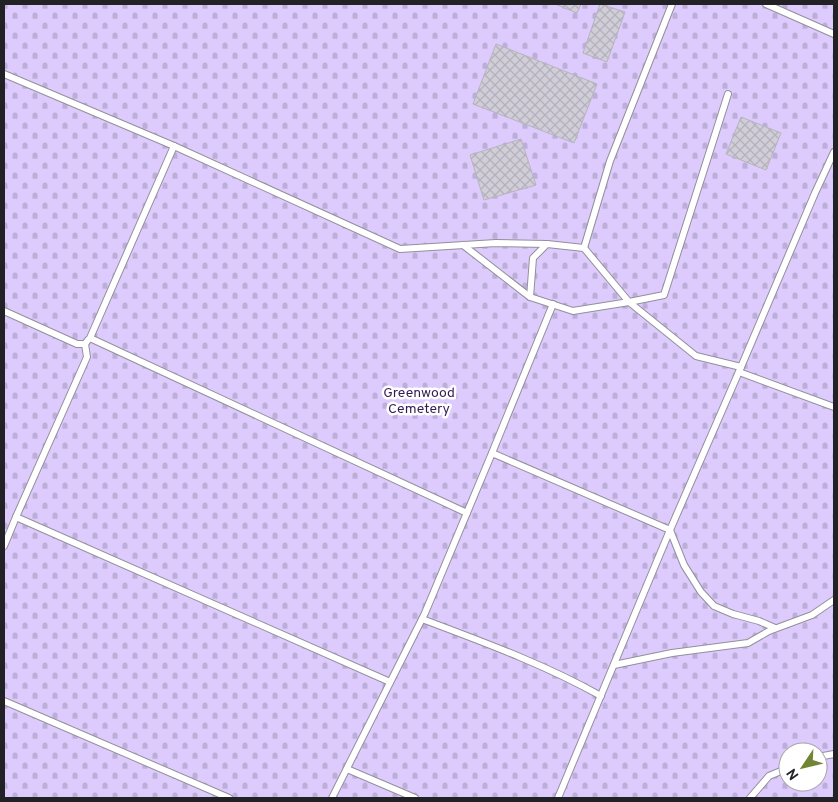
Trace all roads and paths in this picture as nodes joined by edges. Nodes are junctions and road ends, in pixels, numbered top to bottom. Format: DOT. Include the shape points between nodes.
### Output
graph roads {
  1 [pos="672,4"];
  2 [pos="766,4"];
  3 [pos="834,34"];
  4 [pos="4,74"];
  5 [pos="728,94"];
  6 [pos="174,146"];
  7 [pos="833,157"];
  8 [pos="547,244"];
  9 [pos="462,245"];
  10 [pos="584,248"];
  11 [pos="530,297"];
  12 [pos="629,302"];
  13 [pos="553,304"];
  14 [pos="4,311"];
  15 [pos="90,338"];
  16 [pos="85,344"];
  17 [pos="740,369"];
  18 [pos="834,406"];
  19 [pos="492,453"];
  20 [pos="467,513"];
  21 [pos="16,517"];
  22 [pos="670,530"];
  23 [pos="4,546"];
  24 [pos="834,600"];
  25 [pos="422,619"];
  26 [pos="775,628"];
  27 [pos="614,665"];
  28 [pos="390,682"];
  29 [pos="601,696"];
  30 [pos="4,701"];
  31 [pos="347,769"];
  32 [pos="778,772"];
  33 [pos="228,798"];
  34 [pos="332,798"];
  35 [pos="415,798"];
  36 [pos="558,798"];
  37 [pos="750,798"];
  1 -- 10 [label="lane" via="610,161"];
  2 -- 3 [label="lane"];
  4 -- 6 [label="lane"];
  5 -- 12 [label="lane" via="664,295"];
  6 -- 9 [label="lane" via="400,249"];
  6 -- 15 [label="lane"];
  7 -- 17 [label="lane"];
  8 -- 9 [label="lane"];
  8 -- 10 [label="lane"];
  8 -- 11 [label="lane" via="533,258"];
  9 -- 11 [label="lane"];
  10 -- 12 [label="lane"];
  11 -- 13 [label="lane"];
  12 -- 13 [label="lane" via="573,311"];
  12 -- 17 [label="lane" via="696,356"];
  13 -- 19 [label="lane"];
  14 -- 16 [label="lane" via="77,344"];
  15 -- 16 [label="lane"];
  15 -- 20 [label="lane"];
  16 -- 21 [label="lane" via="87,356"];
  17 -- 18 [label="lane"];
  17 -- 22 [label="lane"];
  19 -- 20 [label="lane"];
  19 -- 22 [label="lane"];
  20 -- 25 [label="lane"];
  21 -- 23 [label="lane"];
  21 -- 28 [label="lane"];
  22 -- 26 [label="lane" via="684,565 714,606"];
  22 -- 27 [label="lane"];
  24 -- 26 [label="lane" via="812,615"];
  25 -- 28 [label="lane"];
  25 -- 29 [label="lane" via="524,658"];
  26 -- 27 [label="lane" via="748,643"];
  27 -- 29 [label="lane"];
  28 -- 31 [label="lane"];
  29 -- 36 [label="lane"];
  30 -- 33 [label="lane"];
  31 -- 34 [label="lane"];
  31 -- 35 [label="lane"];
  32 -- 37 [label="lane" via="769,776"];
}
